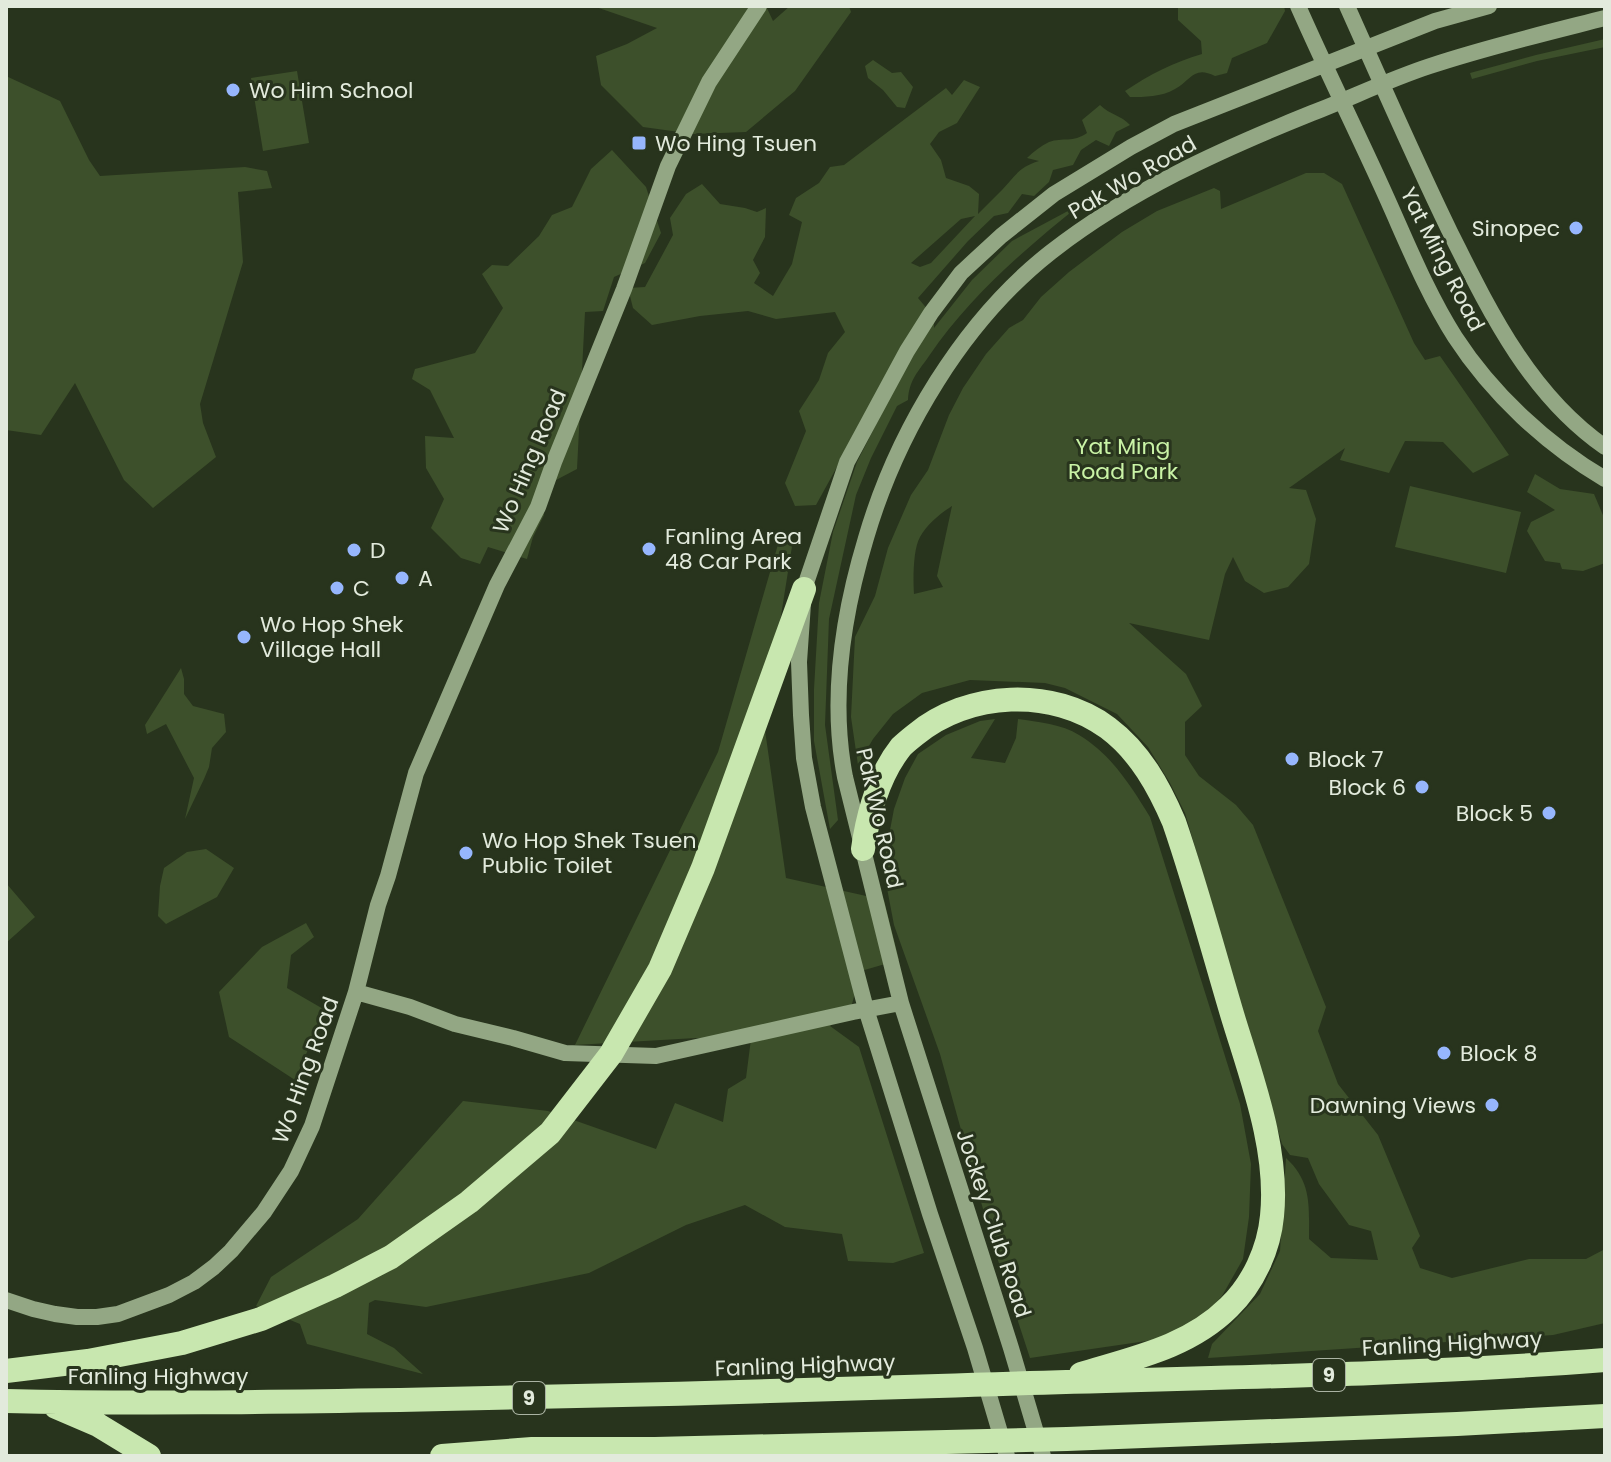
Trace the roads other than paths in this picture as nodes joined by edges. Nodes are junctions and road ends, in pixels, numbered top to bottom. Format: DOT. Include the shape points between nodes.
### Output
graph roads {
  1 [pos="759,6"];
  2 [pos="1298,6"];
  3 [pos="1347,6"];
  4 [pos="1489,6"];
  5 [pos="1605,18"];
  6 [pos="1366,48"];
  7 [pos="1325,64"];
  8 [pos="1381,85"];
  9 [pos="1342,101"];
  10 [pos="1605,447"];
  11 [pos="1605,479"];
  12 [pos="804,589"];
  13 [pos="863,849"];
  14 [pos="356,992"];
  15 [pos="901,1003"];
  16 [pos="866,1009"];
  17 [pos="6,1300"];
  18 [pos="1605,1360"];
  19 [pos="6,1371"];
  20 [pos="1052,1382"];
  21 [pos="6,1385"];
  22 [pos="6,1401"];
  23 [pos="1605,1416"];
  24 [pos="1040,1452"];
  25 [pos="149,1456"];
  26 [pos="442,1456"];
  27 [pos="1007,1456"];
  1 -- 14 [label="main road, Wo Hing Road" via="709,82 668,166 538,507 497,585 416,773"];
  2 -- 7 [label="main road, Yat Ming Road"];
  3 -- 6 [label="main road, Yat Ming Road"];
  4 -- 6 [label="main road, Pak Wo Road"];
  5 -- 8 [label="main road, Pak Wo Road" via="1481,50"];
  6 -- 7 [label="main road, Pak Wo Road"];
  6 -- 8 [label="main road, Yat Ming Road"];
  7 -- 9 [label="main road, Yat Ming Road"];
  7 -- 12 [label="main road, Pak Wo Road" via="1174,124 1131,147 1054,194 961,273 907,351 853,449"];
  8 -- 9 [label="main road, Pak Wo Road"];
  8 -- 10 [label="main road, Yat Ming Road" via="1506,338 1546,393"];
  9 -- 11 [label="main road, Yat Ming Road" via="1455,338 1531,424"];
  9 -- 13 [label="main road, Pak Wo Road" via="1200,162 1078,232 1009,291 939,379 898,452 875,510 843,643 840,751"];
  12 -- 16 [label="main road, Pak Wo Road" via="799,662 804,758"];
  12 -- 19 [label="highway" via="703,868 660,969 611,1054 550,1133 469,1202 391,1257 261,1319 182,1343"];
  13 -- 15 [label="main road, Pak Wo Road"];
  13 -- 20 [label="highway" via="880,784 902,746 956,710 995,702 1055,703 1099,722 1139,759 1174,822 1264,1126 1272,1188 1270,1231 1248,1284 1199,1332 1145,1355"];
  14 -- 16 [label="main road, Wo Hing Road" via="565,1053 656,1056"];
  14 -- 17 [label="main road, Wo Hing Road" via="312,1126 291,1171 264,1212 214,1267 169,1295 118,1314 55,1314"];
  15 -- 16 [label="main road, Wo Hing Road"];
  15 -- 24 [label="main road, Jockey Club Road"];
  16 -- 27 [label="main road"];
  18 -- 20 [label="highway, Fanling Highway / 9" via="1354,1374"];
  20 -- 22 [label="highway, Fanling Highway / 9" via="618,1397"];
  21 -- 25 [label="highway" via="98,1425"];
  23 -- 26 [label="highway" via="1067,1439 532,1449"];
}
